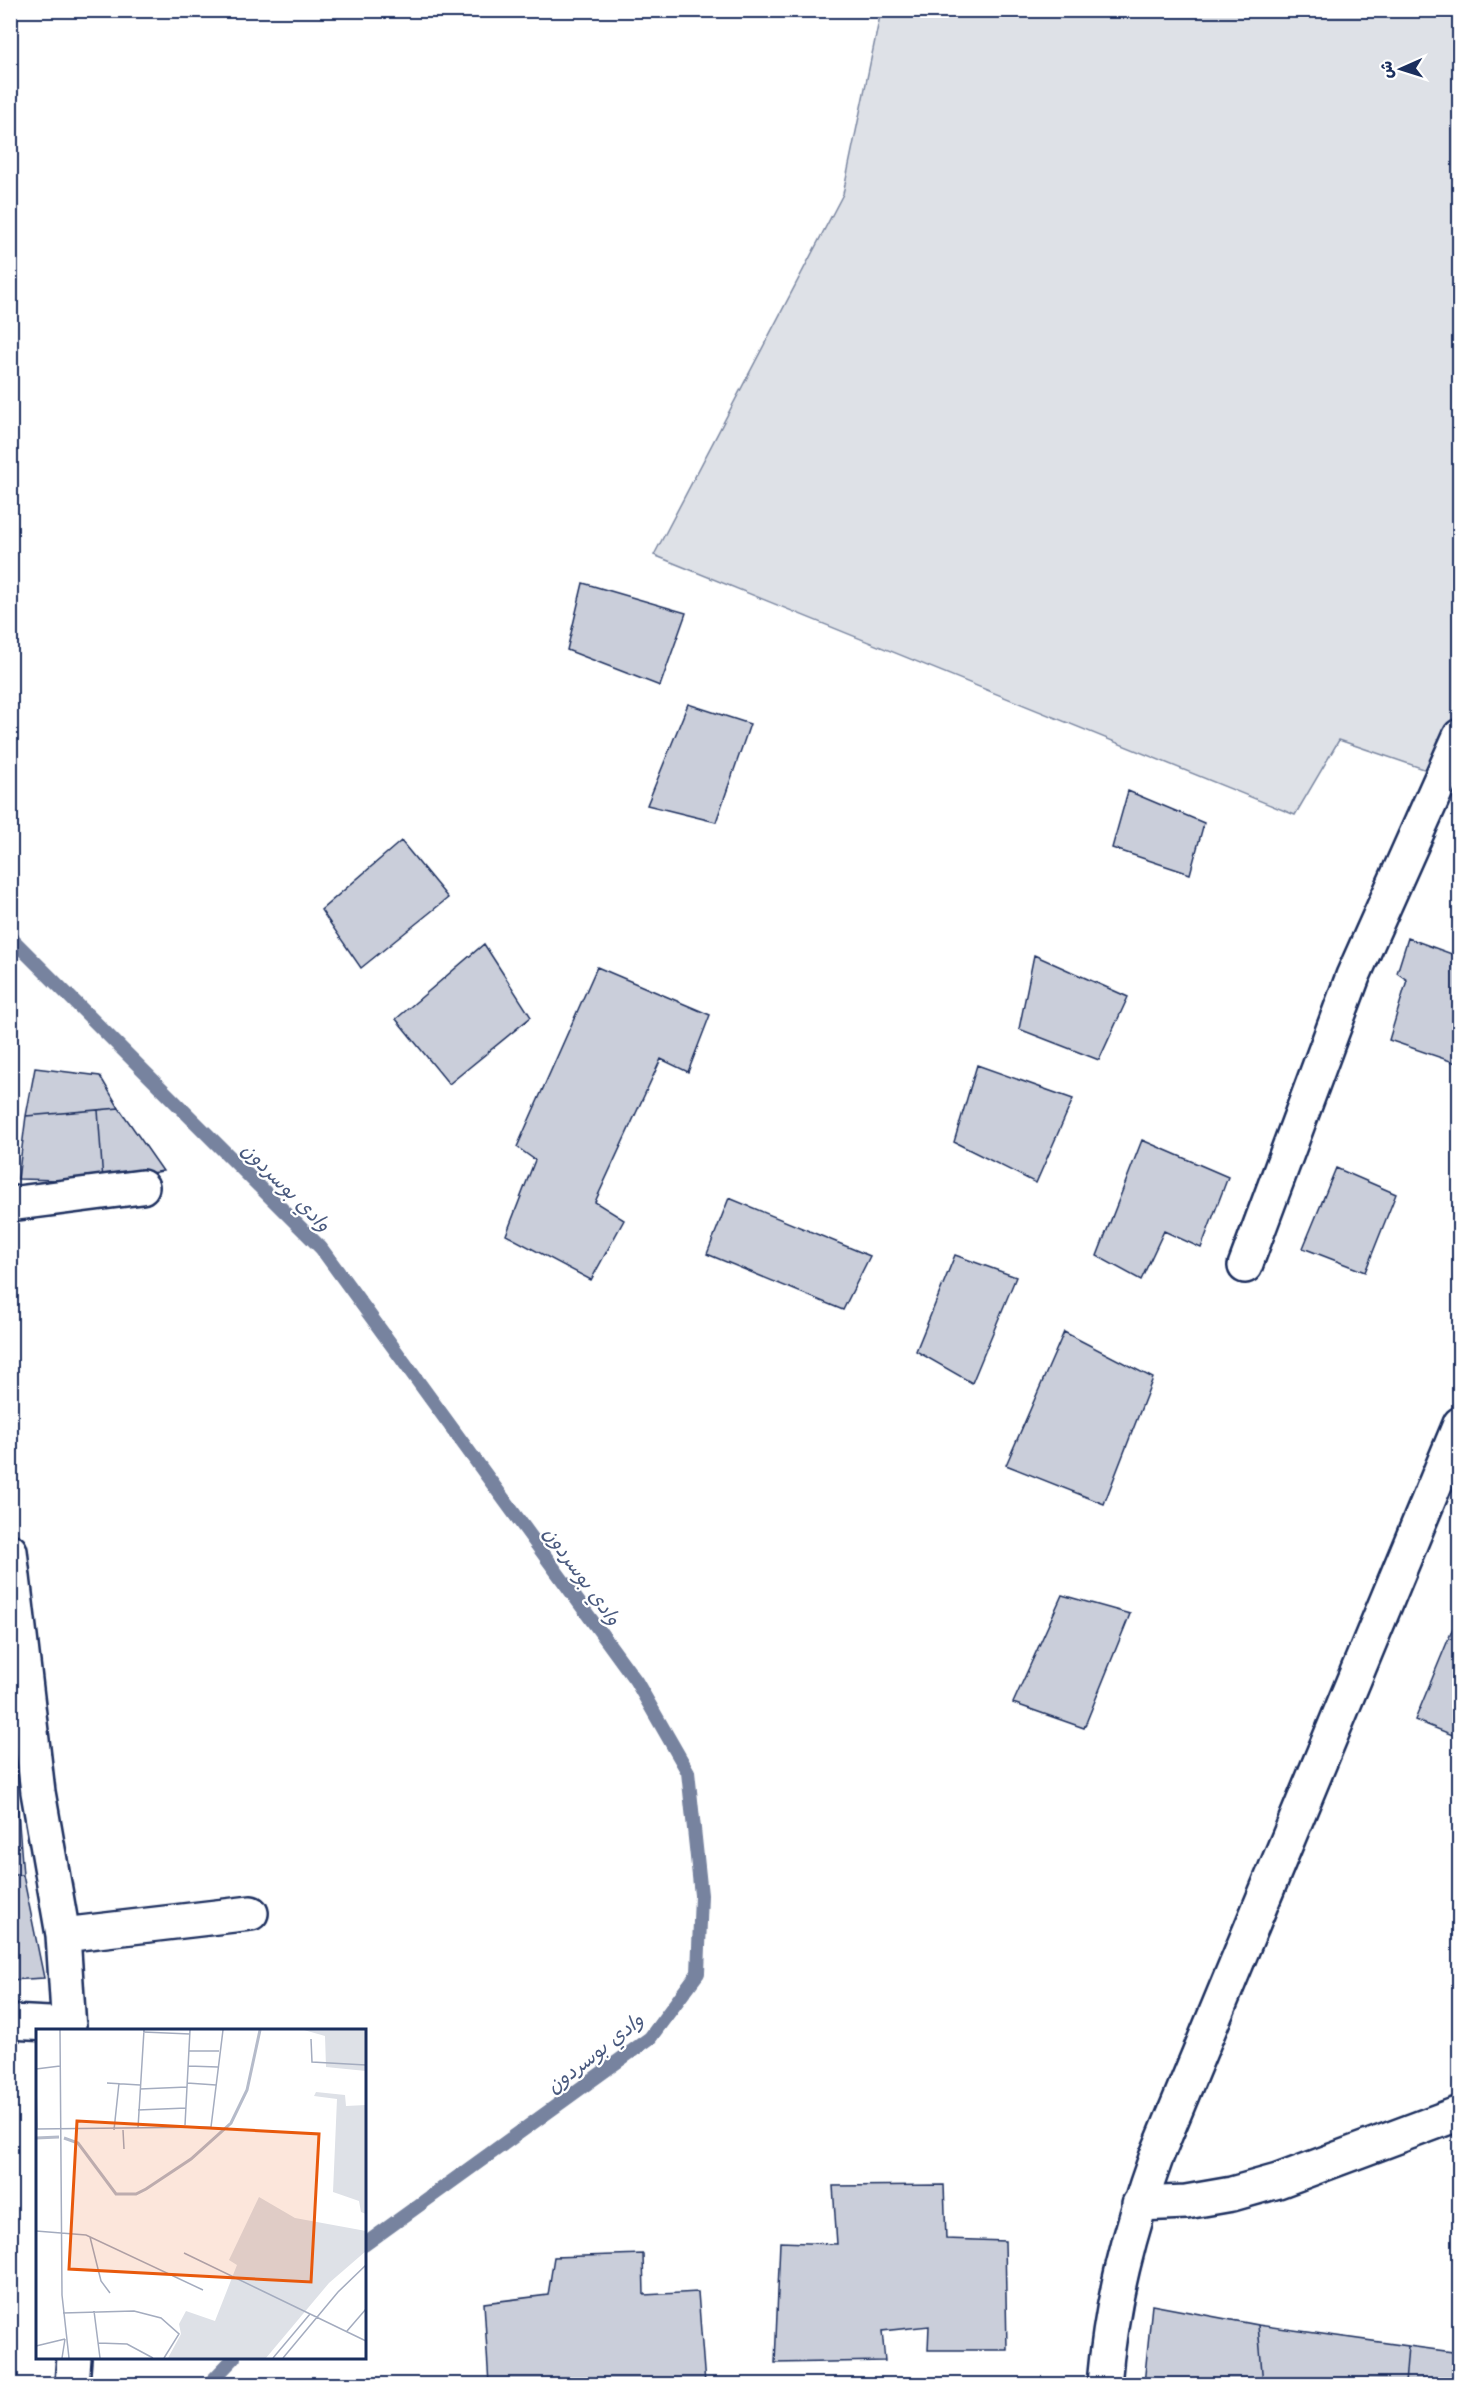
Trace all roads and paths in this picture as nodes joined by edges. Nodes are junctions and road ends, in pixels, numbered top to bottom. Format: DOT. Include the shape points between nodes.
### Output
graph roads {
  1 [pos="1460,736"];
  2 [pos="142,1187"];
  3 [pos="10,1204"];
  4 [pos="1245,1266"];
  5 [pos="1460,1424"];
  6 [pos="10,1551"];
  7 [pos="24,1792"];
  8 [pos="251,1913"];
  9 [pos="63,1935"];
  10 [pos="10,2022"];
  11 [pos="69,2028"];
  12 [pos="1460,2113"];
  13 [pos="1139,2205"];
  14 [pos="74,2359"];
  15 [pos="72,2385"];
  16 [pos="1104,2385"];
  1 -- 4 [label="street" via="1353,976"];
  2 -- 3 [label="street"];
  5 -- 13 [label="street"];
  6 -- 7 [label="street"];
  7 -- 9 [label="street"];
  8 -- 9 [label="street"];
  9 -- 11 [label="street"];
  10 -- 11 [label="street"];
  12 -- 13 [label="street" via="1255,2188 1186,2202"];
  13 -- 16 [label="street" via="1126,2244 1109,2331"];
  14 -- 15 [label="street"];
}
